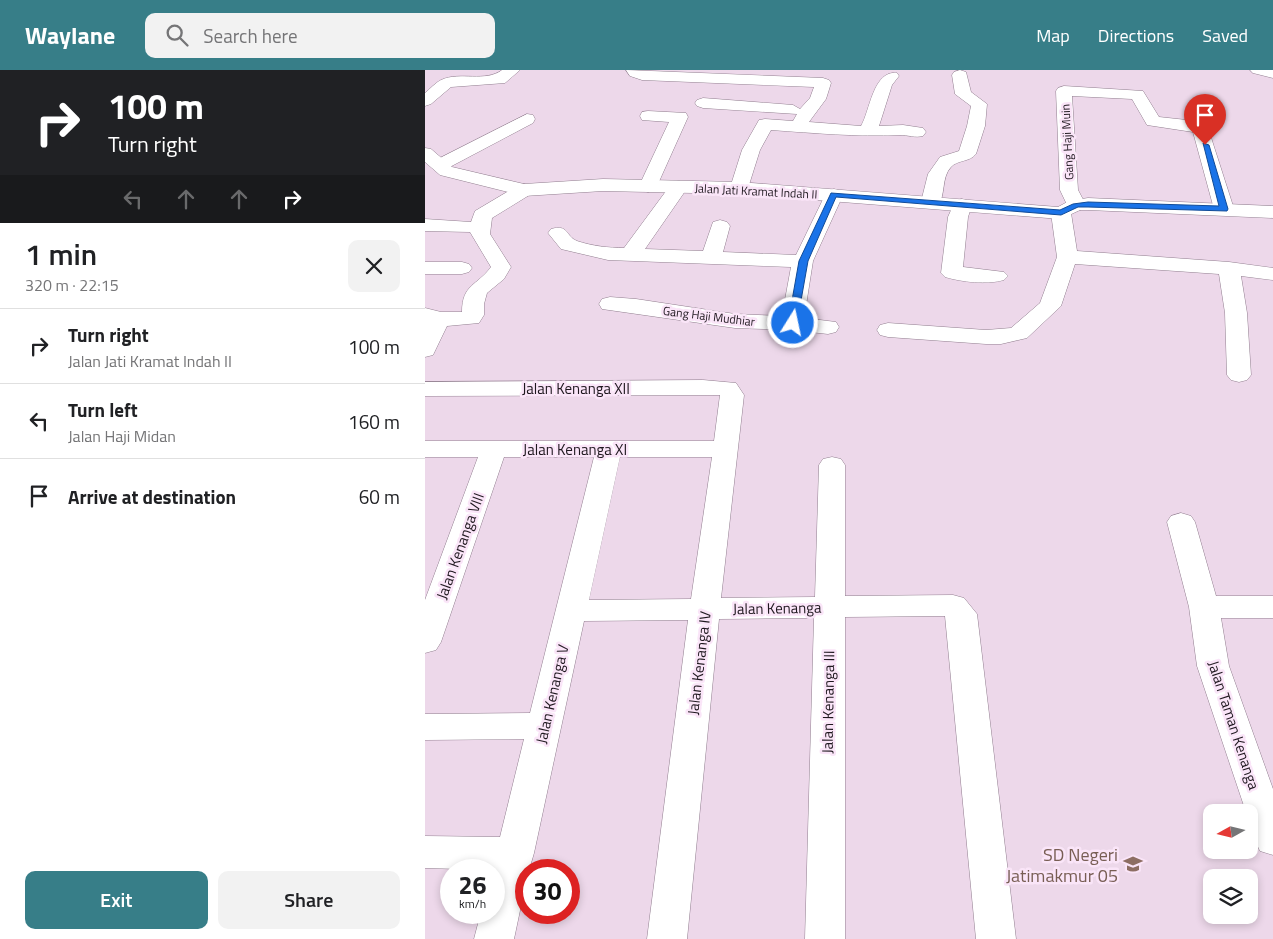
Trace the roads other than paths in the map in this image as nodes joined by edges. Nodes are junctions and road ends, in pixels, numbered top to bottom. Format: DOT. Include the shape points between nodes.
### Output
graph roads {
  1 [pos="512,70"];
  2 [pos="634,70"];
  3 [pos="1259,70"];
  4 [pos="1273,73"];
  5 [pos="725,74"];
  6 [pos="788,75"];
  7 [pos="960,75"];
  8 [pos="891,76"];
  9 [pos="1121,81"];
  10 [pos="1137,94"];
  11 [pos="425,102"];
  12 [pos="703,103"];
  13 [pos="807,110"];
  14 [pos="648,116"];
  15 [pos="527,119"];
  16 [pos="798,126"];
  17 [pos="867,132"];
  18 [pos="917,132"];
  19 [pos="425,153"];
  20 [pos="440,165"];
  21 [pos="648,186"];
  22 [pos="679,187"];
  23 [pos="739,188"];
  24 [pos="524,190"];
  25 [pos="834,195"];
  26 [pos="931,202"];
  27 [pos="963,205"];
  28 [pos="1069,209"];
  29 [pos="1224,209"];
  30 [pos="1273,212"];
  31 [pos="425,224"];
  32 [pos="720,226"];
  33 [pos="466,227"];
  34 [pos="558,233"];
  35 [pos="631,255"];
  36 [pos="1067,258"];
  37 [pos="711,259"];
  38 [pos="803,261"];
  39 [pos="425,268"];
  40 [pos="462,268"];
  41 [pos="1229,268"];
  42 [pos="1273,274"];
  43 [pos="997,276"];
  44 [pos="610,304"];
  45 [pos="432,317"];
  46 [pos="793,323"];
  47 [pos="828,327"];
  48 [pos="888,330"];
  49 [pos="425,350"];
  50 [pos="1239,375"];
  51 [pos="727,388"];
  52 [pos="425,389"];
  53 [pos="425,449"];
  54 [pos="494,449"];
  55 [pos="609,449"];
  56 [pos="725,449"];
  57 [pos="832,465"];
  58 [pos="1181,522"];
  59 [pos="829,607"];
  60 [pos="1273,607"];
  61 [pos="1205,608"];
  62 [pos="705,609"];
  63 [pos="571,611"];
  64 [pos="425,642"];
  65 [pos="545,726"];
  66 [pos="425,727"];
  67 [pos="1273,840"];
  68 [pos="425,852"];
  69 [pos="515,853"];
  70 [pos="494,939"];
  71 [pos="667,939"];
  72 [pos="825,939"];
  73 [pos="996,939"];
  1 -- 11 [label="street" via="499,80 445,84"];
  2 -- 5 [label="street" via="643,75"];
  3 -- 4 [label="street"];
  5 -- 6 [label="street"];
  6 -- 13 [label="street" via="823,83 819,99"];
  7 -- 26 [label="street" via="963,94 979,104 976,126 967,154 946,161 937,174"];
  8 -- 17 [label="street" via="884,84"];
  9 -- 10 [label="street"];
  10 -- 28 [label="street, Gang Haji Muin" via="1064,91"];
  10 -- 29 [label="street" via="1153,121 1201,129"];
  12 -- 13 [label="street"];
  13 -- 16 [label="street"];
  14 -- 21 [label="street" via="680,117"];
  15 -- 20 [label="street"];
  16 -- 17 [label="street"];
  16 -- 23 [label="street" via="765,124 751,150"];
  17 -- 18 [label="street"];
  19 -- 20 [label="street, Jalan Jati Kramat Indah II"];
  20 -- 24 [label="street, Jalan Jati Kramat Indah II" via="446,171"];
  21 -- 22 [label="street, Jalan Jati Kramat Indah II"];
  21 -- 24 [label="street, Jalan Jati Kramat Indah II"];
  22 -- 23 [label="street, Jalan Jati Kramat Indah II"];
  22 -- 35 [label="street"];
  23 -- 25 [label="street, Jalan Jati Kramat Indah II"];
  24 -- 45 [label="street" via="483,216 480,234 501,267 473,297 471,318"];
  25 -- 26 [label="street, Jalan Jati Kramat Indah II"];
  25 -- 38 [label="street"];
  26 -- 27 [label="street, Jalan Jati Kramat Indah II"];
  27 -- 28 [label="street, Jalan Jati Kramat Indah II"];
  27 -- 43 [label="street" via="958,216 952,273"];
  28 -- 29 [label="street, Jalan Jati Kramat Indah II" via="1128,205"];
  28 -- 36 [label="street"];
  29 -- 30 [label="street, Jalan Jati Kramat Indah II"];
  31 -- 33 [label="street"];
  32 -- 37 [label="street"];
  34 -- 35 [label="street" via="568,245 576,248"];
  35 -- 37 [label="street"];
  36 -- 41 [label="street"];
  36 -- 48 [label="street" via="1050,306 1019,333 986,337"];
  37 -- 38 [label="street"];
  38 -- 46 [label="street"];
  39 -- 40 [label="street"];
  41 -- 42 [label="street"];
  41 -- 50 [label="street" via="1236,313"];
  44 -- 46 [label="street, Gang Haji Mudhiar" via="631,314"];
  45 -- 49 [label="street"];
  46 -- 47 [label="street, Gang Haji Mudhiar"];
  51 -- 52 [label="street, Jalan Kenanga XII"];
  51 -- 56 [label="street, Jalan Kenanga IV" via="732,395 732,403"];
  53 -- 54 [label="street, Jalan Kenanga XI"];
  54 -- 55 [label="street, Jalan Kenanga XI"];
  54 -- 64 [label="street, Jalan Kenanga VIII"];
  55 -- 56 [label="street, Jalan Kenanga XI"];
  55 -- 63 [label="street, Jalan Kenanga V"];
  56 -- 62 [label="street, Jalan Kenanga IV"];
  57 -- 59 [label="street, Jalan Kenanga III"];
  58 -- 61 [label="street, Jalan Taman Kenanga"];
  59 -- 62 [label="street, Jalan Kenanga"];
  59 -- 72 [label="street, Jalan Kenanga III"];
  59 -- 73 [label="street, Jalan Kenanga" via="953,605 963,614"];
  60 -- 61 [label="street"];
  61 -- 67 [label="street, Jalan Taman Kenanga" via="1213,666"];
  62 -- 63 [label="street, Jalan Kenanga"];
  62 -- 71 [label="street, Jalan Kenanga IV"];
  63 -- 65 [label="street, Jalan Kenanga V"];
  65 -- 66 [label="street"];
  65 -- 69 [label="street, Jalan Kenanga V"];
  68 -- 69 [label="street"];
  69 -- 70 [label="street, Jalan Kenanga V"];
}
